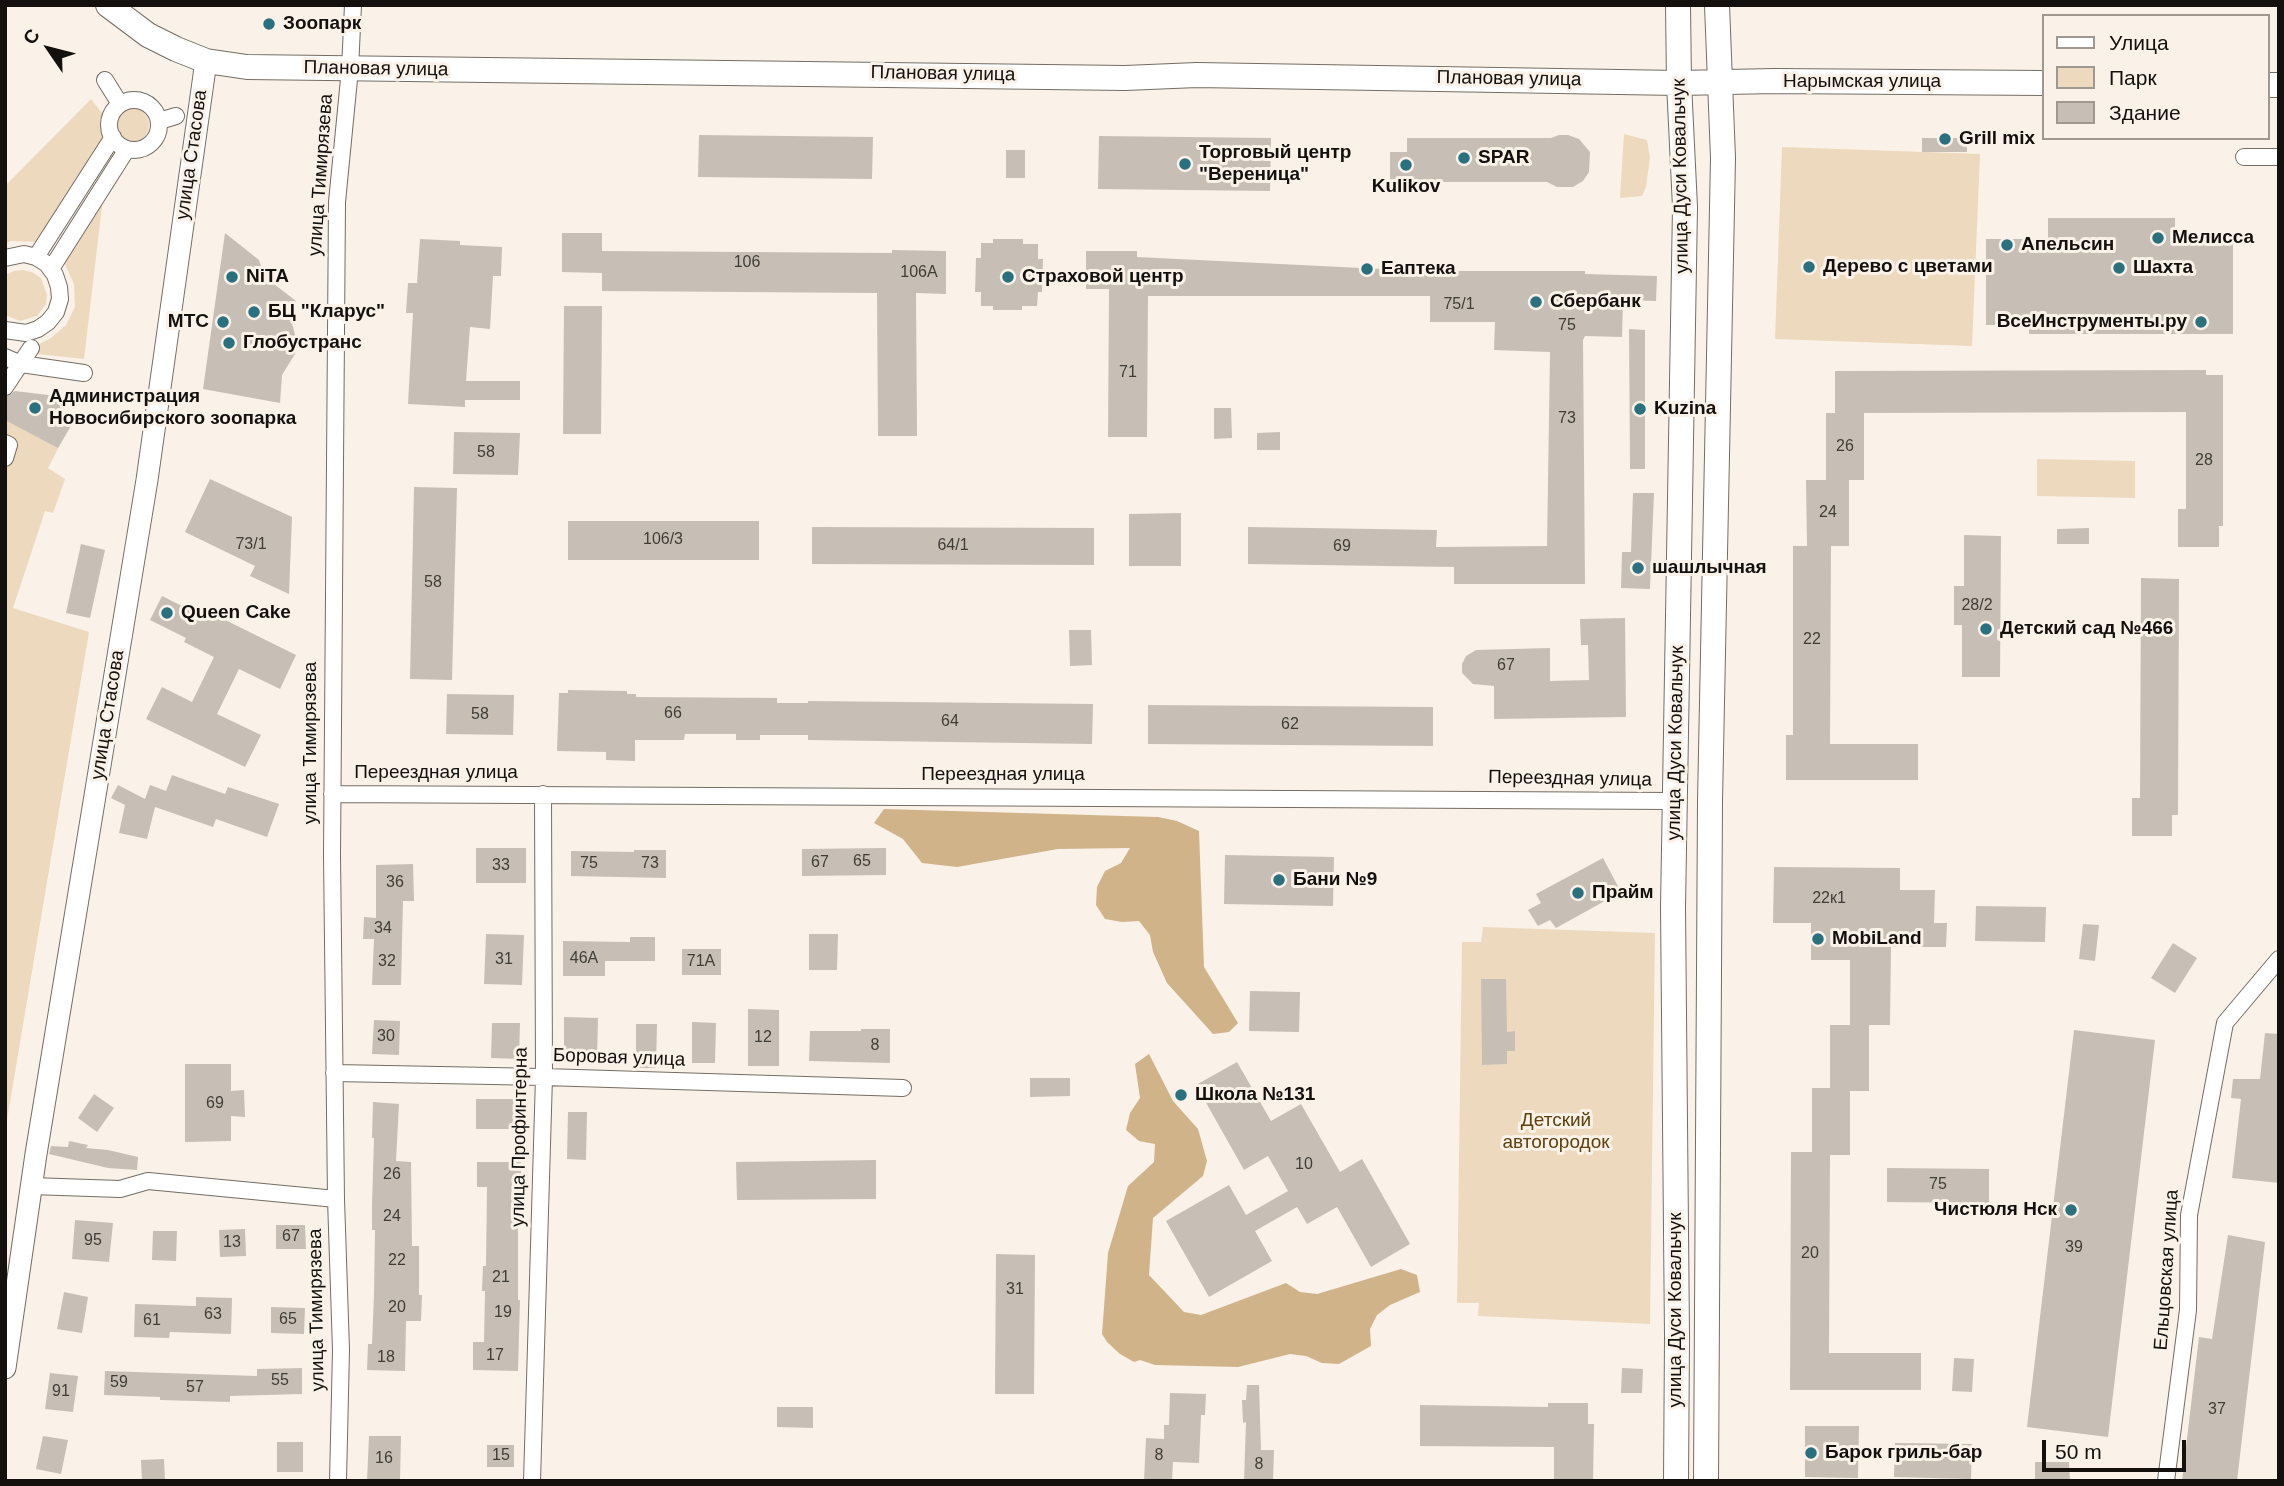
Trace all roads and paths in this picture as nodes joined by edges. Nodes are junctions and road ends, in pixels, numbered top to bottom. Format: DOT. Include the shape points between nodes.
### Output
graph roads {
  1 [pos="108,5"];
  2 [pos="353,5"];
  3 [pos="1678,5"];
  4 [pos="1717,5"];
  5 [pos="206,61"];
  6 [pos="350,69"];
  7 [pos="105,80"];
  8 [pos="1679,83"];
  9 [pos="1719,83"];
  10 [pos="2042,83"];
  11 [pos="120,104"];
  12 [pos="176,116"];
  13 [pos="159,121"];
  14 [pos="113,137"];
  15 [pos="127,149"];
  16 [pos="2244,157"];
  17 [pos="2279,157"];
  18 [pos="37,257"];
  19 [pos="5,258"];
  20 [pos="51,269"];
  21 [pos="5,330"];
  22 [pos="32,348"];
  23 [pos="13,361"];
  24 [pos="84,373"];
  25 [pos="6,385"];
  26 [pos="5,443"];
  27 [pos="5,458"];
  28 [pos="332,794"];
  29 [pos="543,794"];
  30 [pos="1674,801"];
  31 [pos="2279,959"];
  32 [pos="334,1073"];
  33 [pos="544,1077"];
  34 [pos="903,1087"];
  35 [pos="31,1186"];
  36 [pos="336,1199"];
  37 [pos="5,1368"];
  38 [pos="338,1481"];
  39 [pos="532,1481"];
  40 [pos="1675,1481"];
  41 [pos="1706,1481"];
  42 [pos="2166,1481"];
  1 -- 5 [label="main road, Плановая улица" via="148,35"];
  2 -- 6 [label="street, улица Тимирязева"];
  3 -- 8 [label="main road, улица Дуси Ковальчук"];
  4 -- 9 [label="main road, улица Дуси Ковальчук"];
  5 -- 6 [label="main road, Плановая улица" via="247,67"];
  5 -- 35 [label="street, улица Стасова" via="147,480"];
  6 -- 8 [label="main road, Плановая улица"];
  6 -- 28 [label="street, улица Тимирязева" via="337,202"];
  7 -- 11 [label="street"];
  8 -- 9 [label="main road, Нарымская улица"];
  8 -- 30 [label="main road, улица Дуси Ковальчук" via="1685,207"];
  9 -- 10 [label="main road, Нарымская улица"];
  9 -- 41 [label="main road, улица Дуси Ковальчук" via="1723,158 1710,801"];
  11 -- 13 [label="street" via="144,102"];
  11 -- 14 [label="street" via="110,117"];
  12 -- 13 [label="street"];
  13 -- 15 [label="street" via="150,144"];
  14 -- 15 [label="street"];
  14 -- 18 [label="street"];
  15 -- 20 [label="street"];
  16 -- 17 [label="street"];
  18 -- 19 [label="street"];
  18 -- 20 [label="street"];
  20 -- 21 [label="street" via="59,287 56,312 38,330"];
  22 -- 23 [label="street"];
  23 -- 24 [label="street"];
  23 -- 25 [label="street"];
  26 -- 27 [label="street" via="9,445"];
  28 -- 29 [label="street, Переездная улица"];
  28 -- 32 [label="street, улица Тимирязева"];
  29 -- 30 [label="street, Переездная улица"];
  29 -- 33 [label="street, улица Профинтерна"];
  30 -- 40 [label="main road, улица Дуси Ковальчук"];
  31 -- 42 [label="street, Ельцовская улица" via="2225,1023 2189,1215 2188,1310"];
  32 -- 33 [label="street, Боровая улица"];
  32 -- 36 [label="street, улица Тимирязева"];
  33 -- 34 [label="street, Боровая улица"];
  33 -- 39 [label="street, улица Профинтерна"];
  35 -- 36 [label="street" via="120,1189 148,1181"];
  35 -- 37 [label="street, улица Стасова"];
  36 -- 38 [label="street, улица Тимирязева" via="341,1350"];
}
